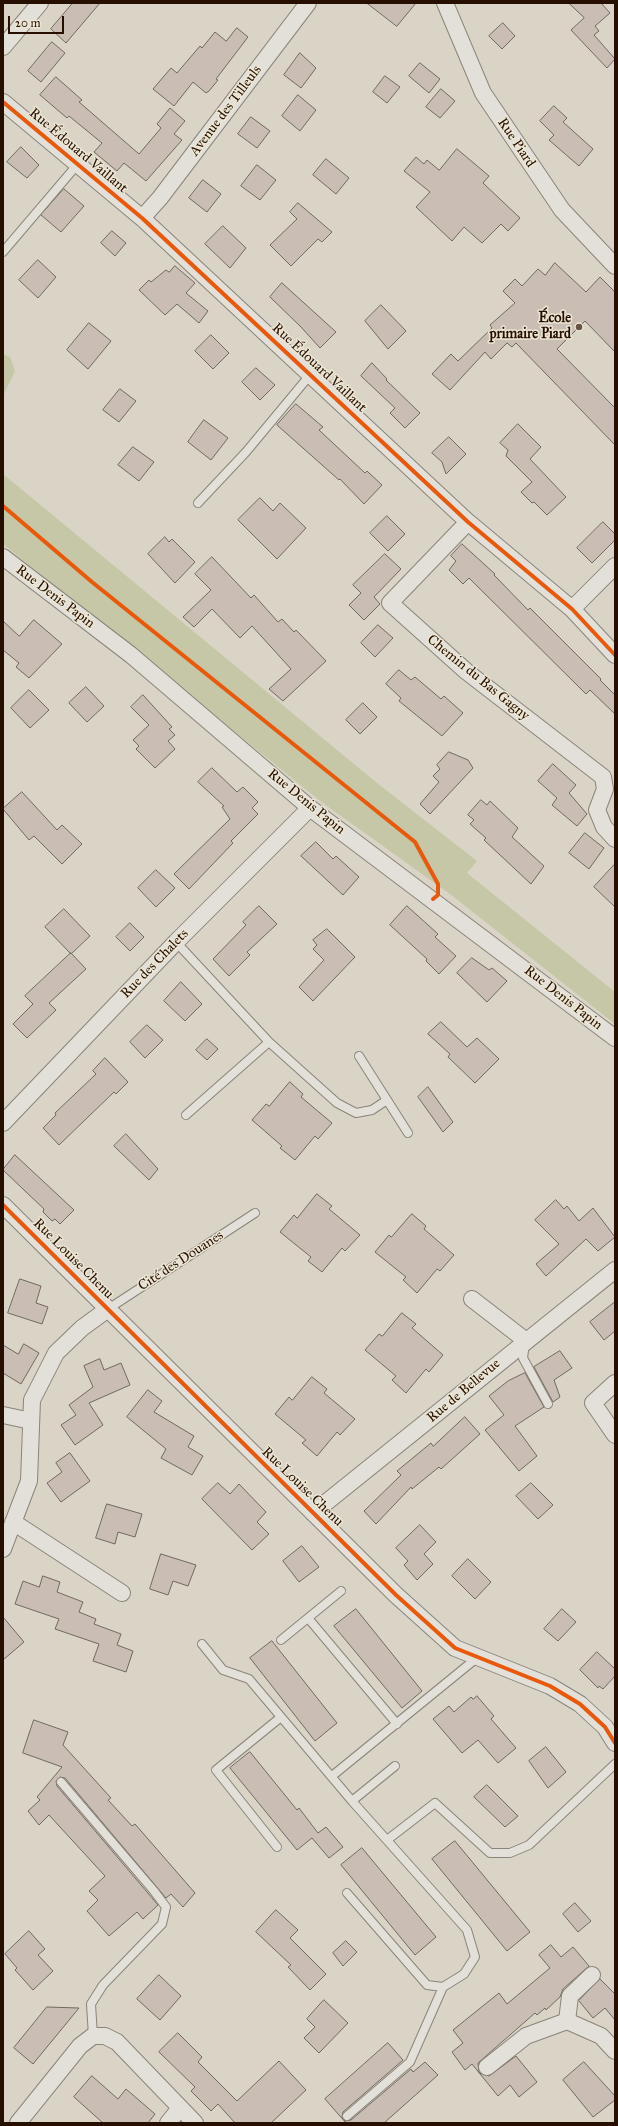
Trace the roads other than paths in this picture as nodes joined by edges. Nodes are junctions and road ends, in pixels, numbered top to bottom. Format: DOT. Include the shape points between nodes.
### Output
graph roads {
  1 [pos="40,3"];
  2 [pos="308,3"];
  3 [pos="445,3"];
  4 [pos="3,47"];
  5 [pos="3,102"];
  6 [pos="77,165"];
  7 [pos="142,218"];
  8 [pos="3,252"];
  9 [pos="615,266"];
  10 [pos="310,375"];
  11 [pos="198,503"];
  12 [pos="468,522"];
  13 [pos="3,557"];
  14 [pos="615,566"];
  15 [pos="572,610"];
  16 [pos="615,654"];
  17 [pos="310,808"];
  18 [pos="615,839"];
  19 [pos="176,942"];
  20 [pos="615,1038"];
  21 [pos="269,1042"];
  22 [pos="359,1056"];
  23 [pos="387,1100"];
  24 [pos="186,1115"];
  25 [pos="3,1123"];
  26 [pos="408,1132"];
  27 [pos="3,1205"];
  28 [pos="255,1213"];
  29 [pos="615,1270"];
  30 [pos="472,1299"];
  31 [pos="108,1309"];
  32 [pos="525,1340"];
  33 [pos="615,1382"];
  34 [pos="548,1404"];
  35 [pos="3,1415"];
  36 [pos="31,1421"];
  37 [pos="615,1435"];
  38 [pos="313,1513"];
  39 [pos="13,1522"];
  40 [pos="3,1549"];
  41 [pos="342,1591"];
  42 [pos="122,1593"];
  43 [pos="308,1618"];
  44 [pos="281,1640"];
  45 [pos="202,1644"];
  46 [pos="478,1657"];
  47 [pos="281,1717"];
  48 [pos="397,1724"];
  49 [pos="615,1743"];
  50 [pos="615,1764"];
  51 [pos="395,1766"];
  52 [pos="332,1776"];
  53 [pos="61,1782"];
  54 [pos="352,1801"];
  55 [pos="387,1840"];
  56 [pos="277,1847"];
  57 [pos="347,1893"];
  58 [pos="592,1975"];
  59 [pos="443,1987"];
  60 [pos="566,2021"];
  61 [pos="93,2036"];
  62 [pos="615,2051"];
  63 [pos="487,2067"];
  64 [pos="180,2108"];
  65 [pos="347,2116"];
  66 [pos="18,2123"];
  67 [pos="168,2123"];
  68 [pos="195,2123"];
  1 -- 4 [label="street"];
  2 -- 7 [label="street, Avenue des Tilleuls" via="160,198"];
  3 -- 9 [label="street, Rue Piard" via="482,93 562,210"];
  5 -- 6 [label="street, Rue Édouard Vaillant"];
  6 -- 7 [label="street, Rue Édouard Vaillant"];
  6 -- 8 [label="lane"];
  7 -- 10 [label="street, Rue Édouard Vaillant"];
  10 -- 11 [label="lane" via="246,452"];
  10 -- 12 [label="street, Rue Édouard Vaillant"];
  12 -- 15 [label="street, Rue Édouard Vaillant"];
  12 -- 18 [label="street, Chemin du Bas Gagny" via="390,603 467,672 604,777 604,789 597,810 604,827"];
  13 -- 17 [label="street, Rue Denis Papin" via="131,655"];
  14 -- 15 [label="street"];
  15 -- 16 [label="street, Rue Édouard Vaillant"];
  17 -- 19 [label="street, Rue des Chalets"];
  17 -- 20 [label="street, Rue Denis Papin"];
  19 -- 21 [label="lane"];
  19 -- 25 [label="street, Rue des Chalets"];
  21 -- 23 [label="lane" via="337,1103 356,1113 372,1110"];
  21 -- 24 [label="lane"];
  22 -- 23 [label="lane"];
  23 -- 26 [label="lane"];
  27 -- 31 [label="street, Rue Louise Chenu"];
  28 -- 31 [label="lane, Cité des Douanes"];
  29 -- 32 [label="street, Rue de Bellevue"];
  30 -- 32 [label="street"];
  31 -- 36 [label="street" via="82,1328 56,1353 32,1400"];
  31 -- 38 [label="street, Rue Louise Chenu"];
  32 -- 34 [label="lane" via="523,1358"];
  32 -- 38 [label="street, Rue de Bellevue"];
  33 -- 37 [label="street" via="593,1403"];
  35 -- 36 [label="street"];
  36 -- 39 [label="street" via="29,1481"];
  38 -- 46 [label="street, Rue Louise Chenu" via="396,1595 455,1648"];
  39 -- 40 [label="street"];
  39 -- 42 [label="street"];
  41 -- 43 [label="lane"];
  43 -- 44 [label="lane"];
  43 -- 48 [label="lane"];
  45 -- 47 [label="lane" via="223,1670 249,1679"];
  46 -- 48 [label="lane"];
  46 -- 49 [label="street, Rue Louise Chenu" via="550,1686 580,1704 605,1727"];
  47 -- 52 [label="lane"];
  47 -- 56 [label="lane" via="216,1770"];
  48 -- 52 [label="lane"];
  50 -- 55 [label="lane" via="529,1845 510,1853 490,1853 435,1803"];
  51 -- 54 [label="lane"];
  52 -- 54 [label="lane"];
  53 -- 61 [label="lane" via="166,1907 162,1924 103,1985 91,2004"];
  54 -- 55 [label="lane"];
  55 -- 59 [label="lane" via="467,1930 475,1957 464,1974"];
  57 -- 59 [label="lane" via="427,1985"];
  58 -- 60 [label="street" via="570,1996"];
  59 -- 65 [label="lane" via="410,2062"];
  60 -- 62 [label="street" via="601,2036"];
  60 -- 63 [label="street" via="526,2036"];
  61 -- 64 [label="street" via="105,2036 117,2042"];
  61 -- 66 [label="street" via="80,2046"];
  64 -- 67 [label="street"];
  64 -- 68 [label="street"];
}
